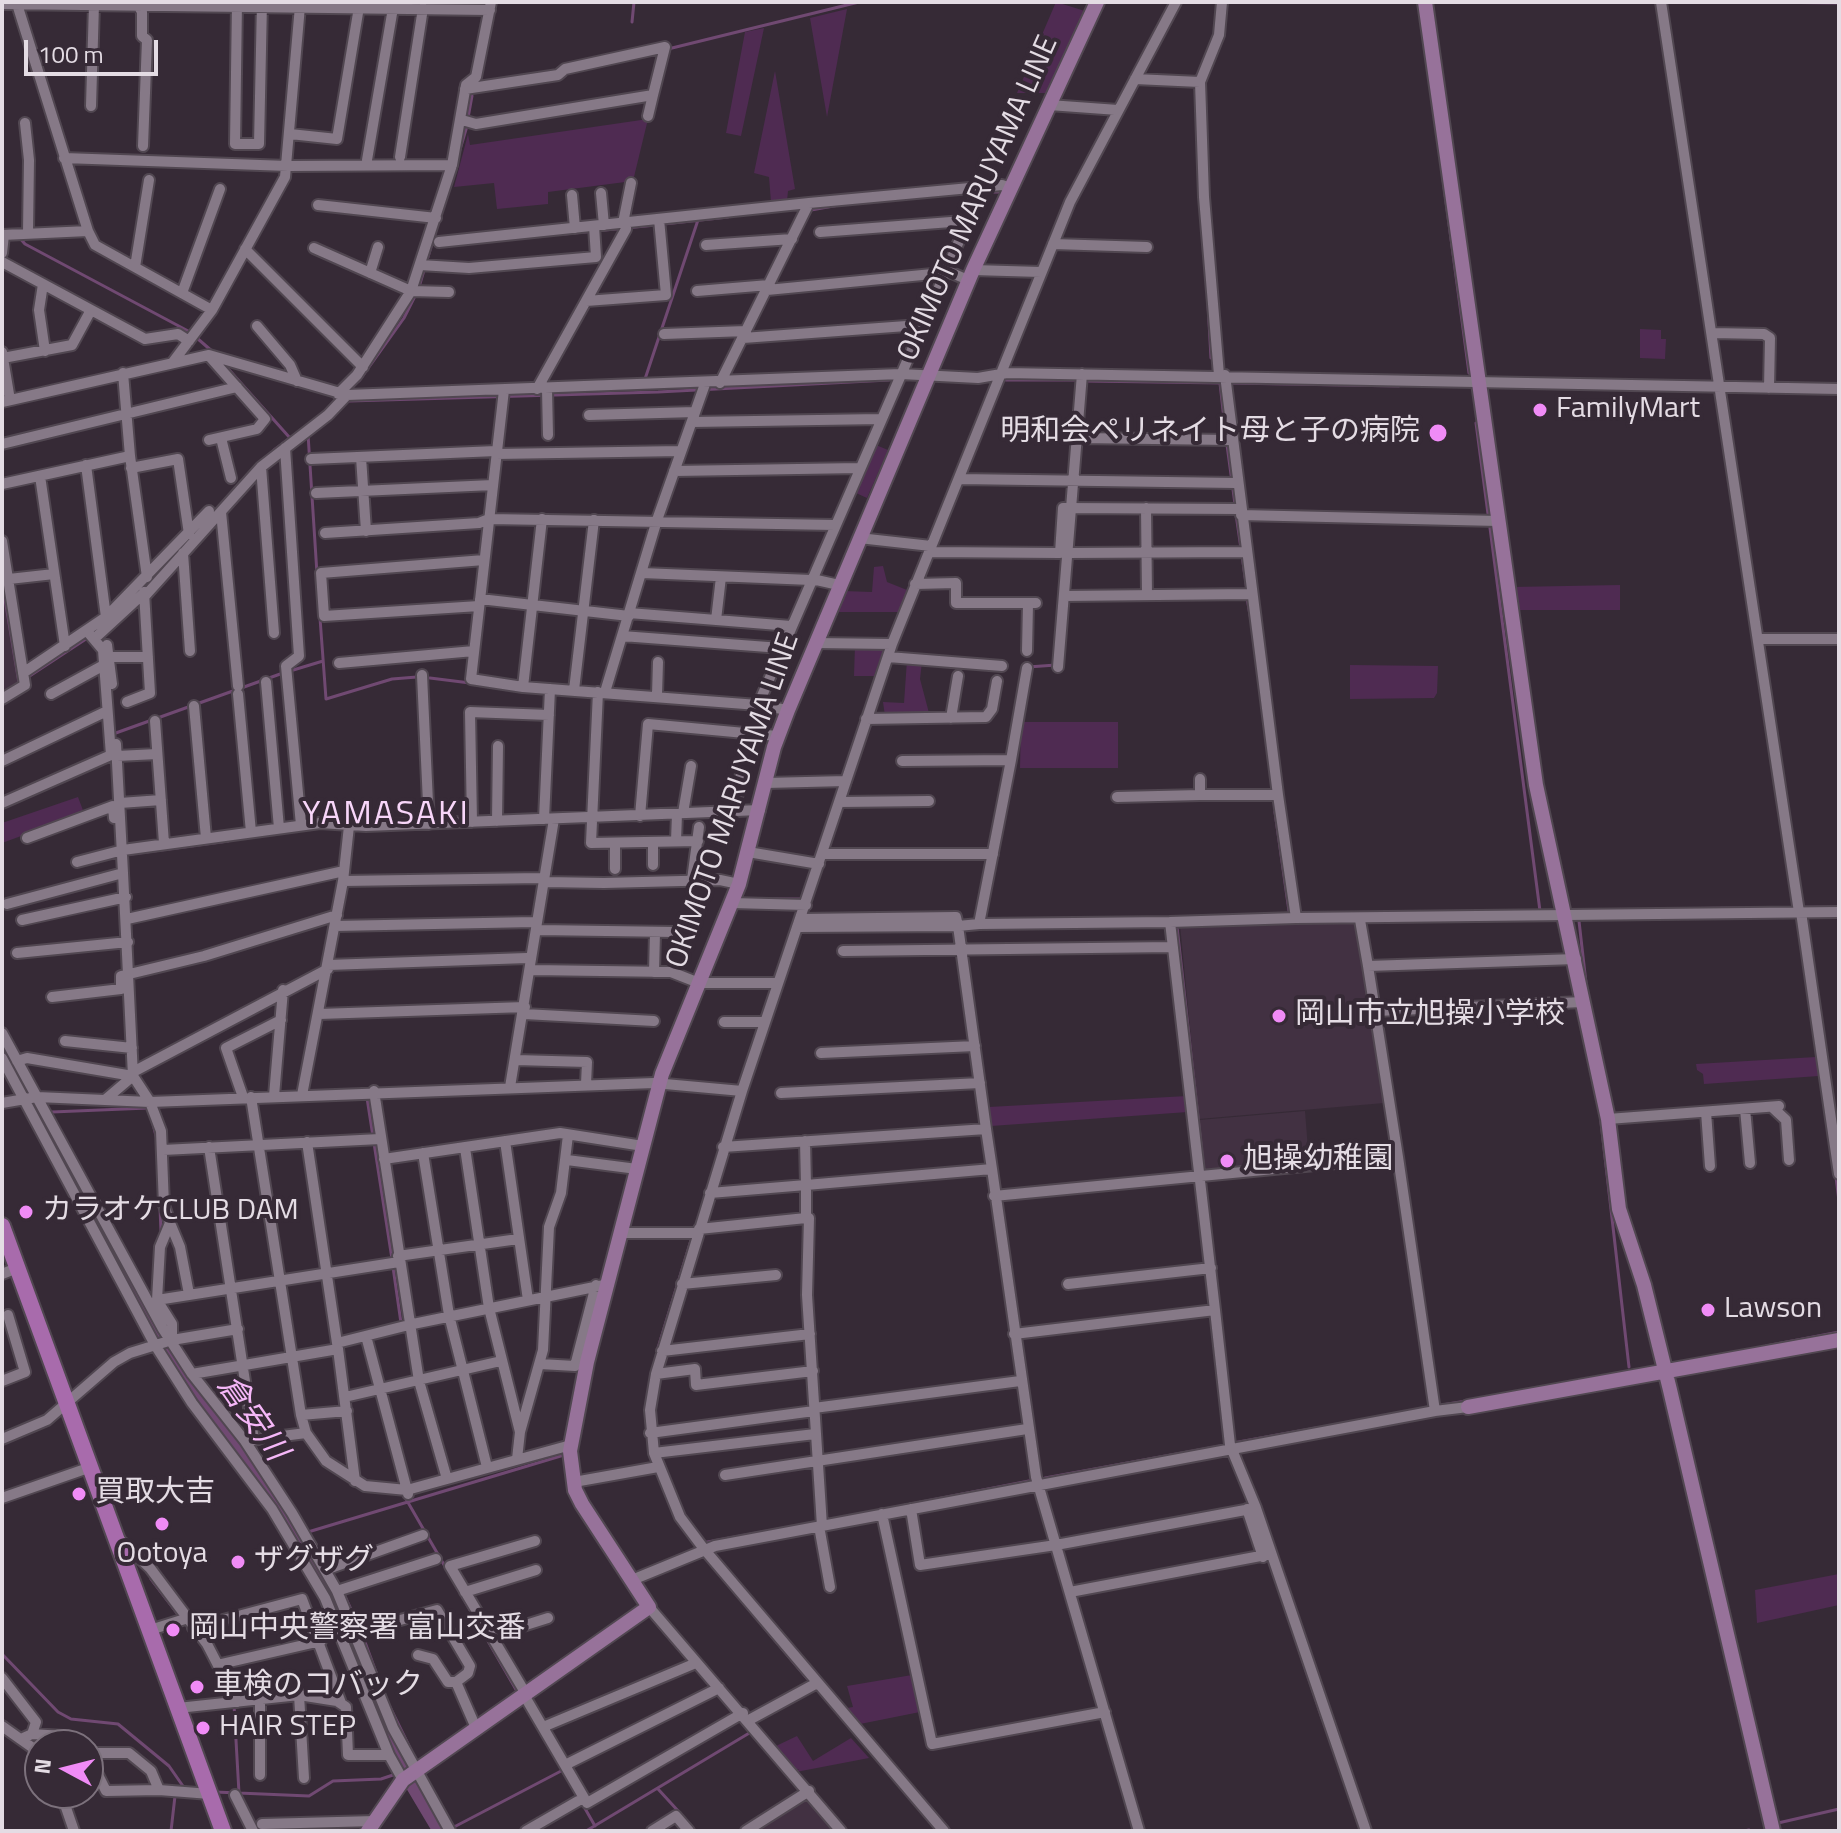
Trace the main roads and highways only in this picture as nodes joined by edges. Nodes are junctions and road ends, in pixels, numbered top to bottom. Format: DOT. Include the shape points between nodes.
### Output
graph roads {
  1 [pos="2,1226"];
  2 [pos="10,1271"];
  3 [pos="223,1831"];
  1 -- 2 [label="main road"];
  2 -- 3 [label="main road" via="31,1305"];
}
